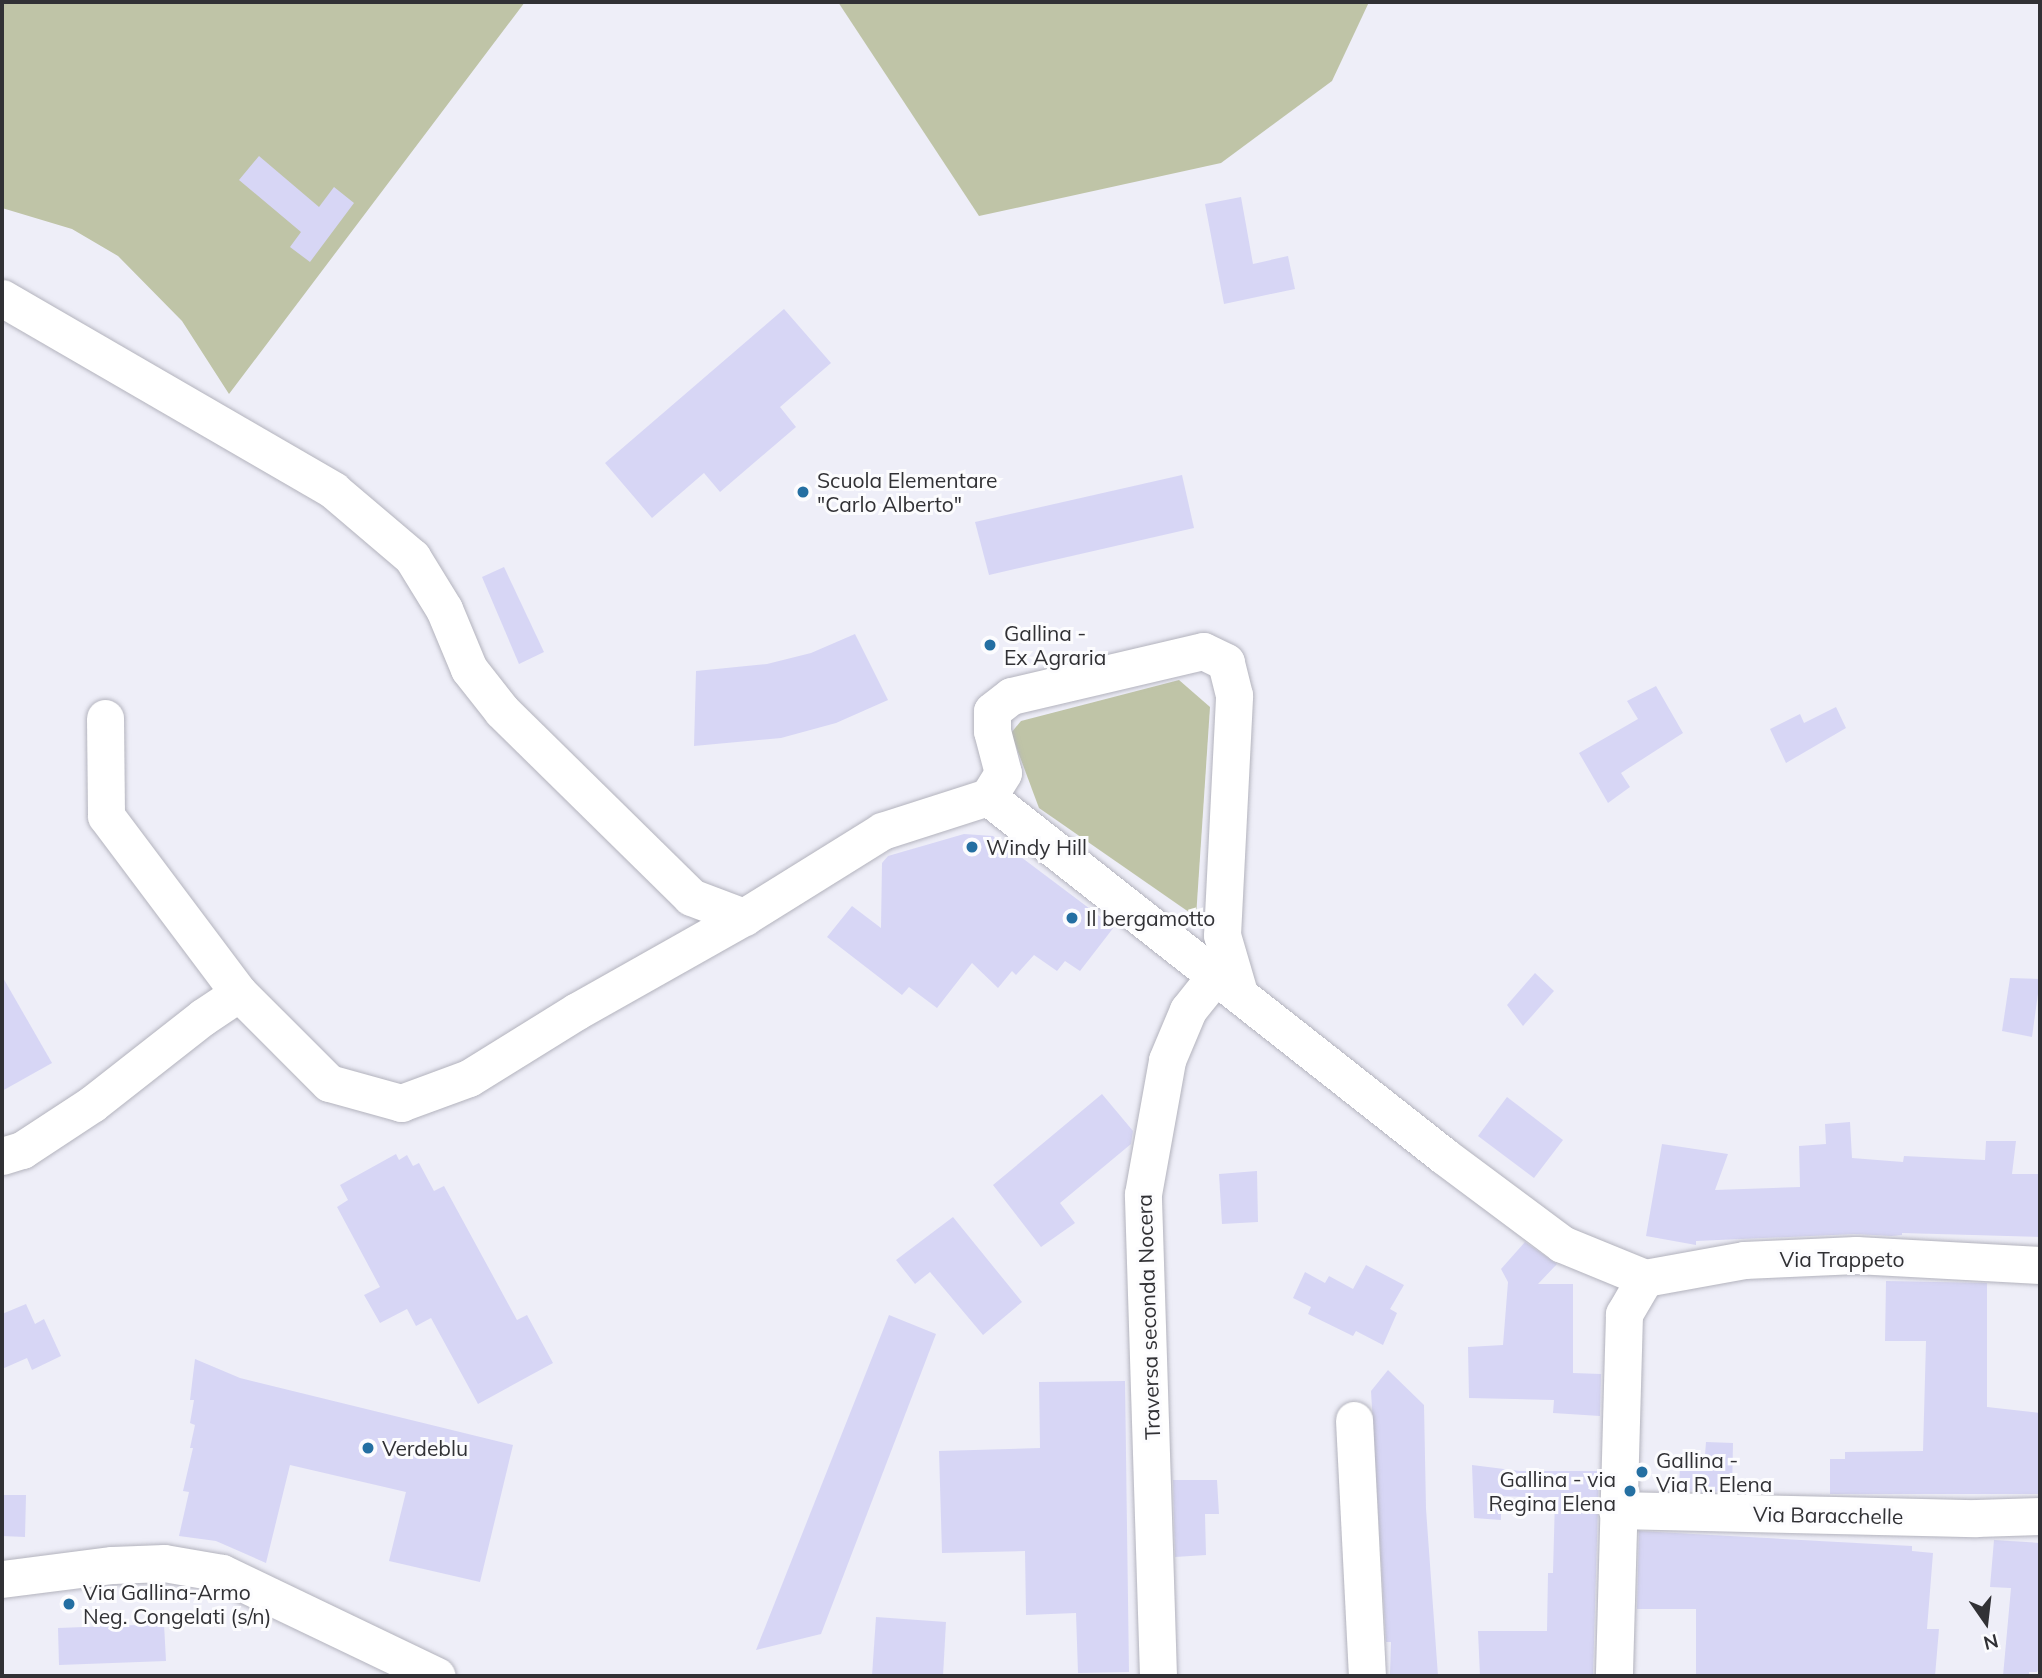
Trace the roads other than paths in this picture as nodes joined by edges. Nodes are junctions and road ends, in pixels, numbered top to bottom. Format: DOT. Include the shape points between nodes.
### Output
graph roads {
  1 [pos="2,298"];
  2 [pos="105,718"];
  3 [pos="988,797"];
  4 [pos="744,917"];
  5 [pos="1228,984"];
  6 [pos="239,993"];
  7 [pos="2,1156"];
  8 [pos="2040,1265"];
  9 [pos="1645,1278"];
  10 [pos="1354,1420"];
  11 [pos="1617,1510"];
  12 [pos="2040,1517"];
  13 [pos="2,1579"];
  14 [pos="437,1676"];
  15 [pos="1158,1676"];
  16 [pos="1367,1676"];
  17 [pos="1614,1676"];
  1 -- 4 [label="street" via="333,490 412,557 444,609 469,669 502,711 691,897"];
  2 -- 6 [label="street" via="106,816"];
  3 -- 4 [label="street" via="882,831"];
  3 -- 5 [label="street"];
  3 -- 5 [label="street" via="1003,773 992,711 1011,696 1203,651 1226,662 1234,695 1222,935"];
  4 -- 6 [label="street" via="576,1011 469,1078 401,1103 329,1083"];
  5 -- 9 [label="street" via="1562,1244"];
  5 -- 15 [label="street, Traversa seconda Nocera" via="1188,1010 1167,1060 1143,1194"];
  6 -- 7 [label="street" via="92,1104 22,1150"];
  8 -- 9 [label="street, Via Trappeto" via="1856,1255 1744,1260"];
  9 -- 11 [label="street" via="1624,1314"];
  10 -- 16 [label="street"];
  11 -- 12 [label="street, Via Baracchelle"];
  11 -- 17 [label="street"];
  13 -- 14 [label="street" via="163,1563 222,1573"];
}
